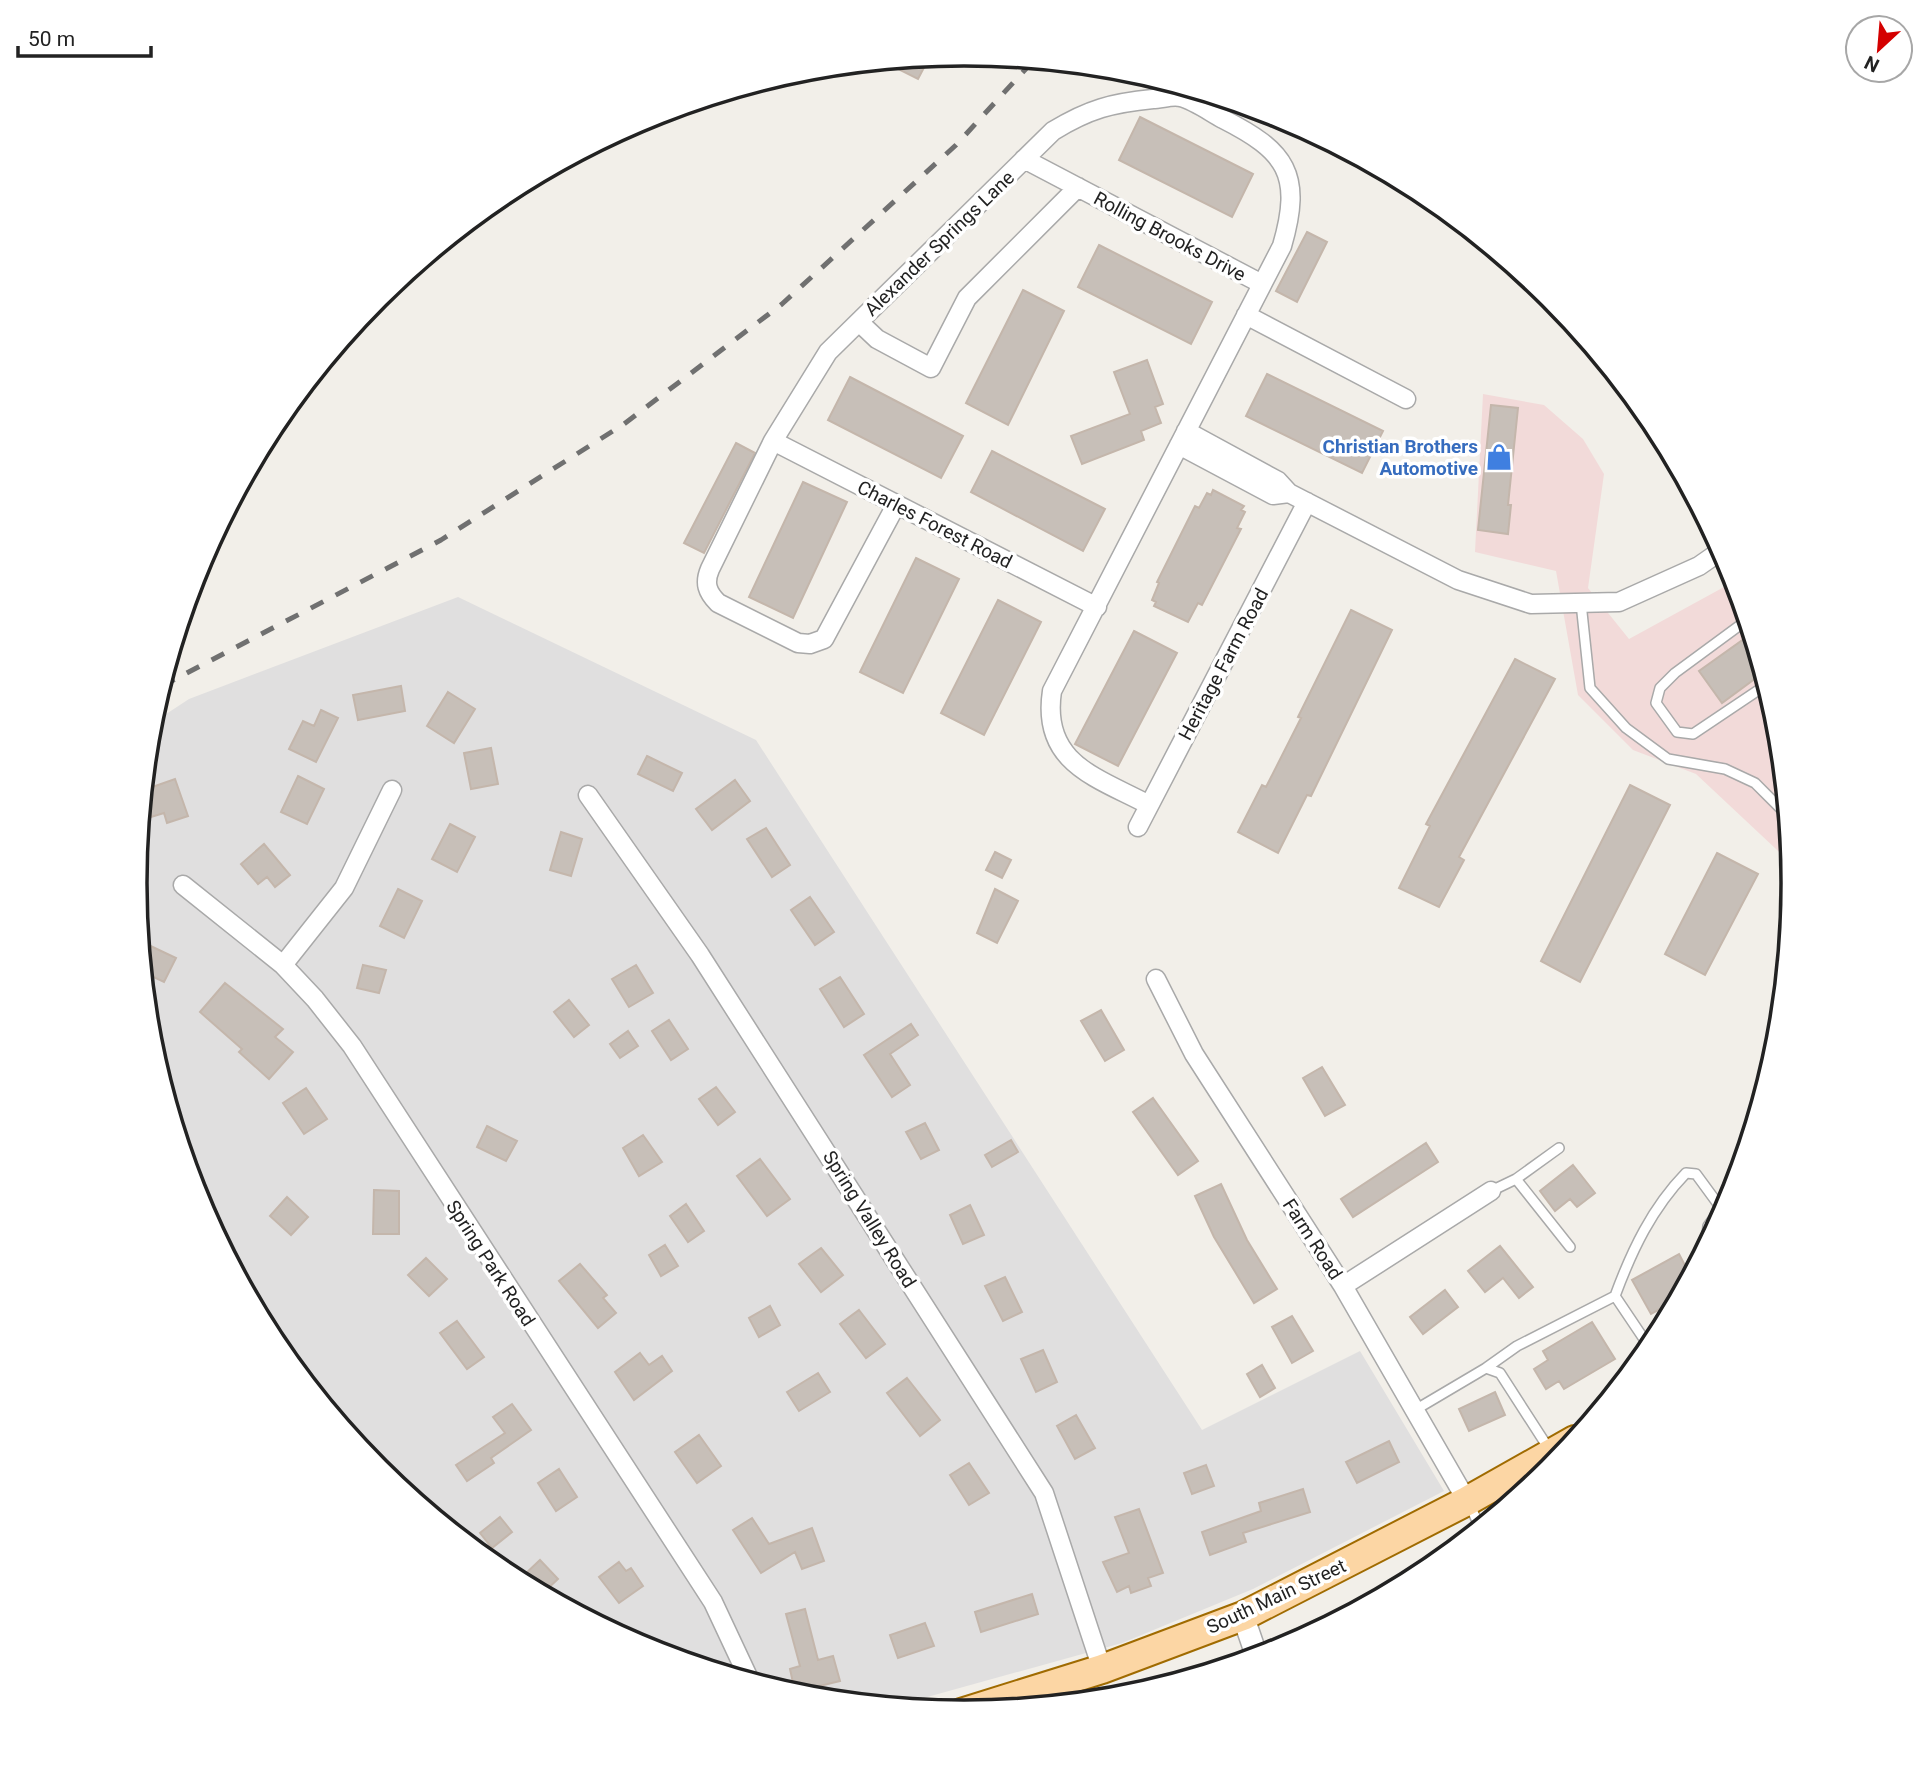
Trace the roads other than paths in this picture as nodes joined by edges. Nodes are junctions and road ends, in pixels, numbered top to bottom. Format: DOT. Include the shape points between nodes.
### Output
graph roads {
  1 [pos="1024,159"];
  2 [pos="1077,187"];
  3 [pos="1262,284"];
  4 [pos="1246,316"];
  5 [pos="859,321"];
  6 [pos="1406,399"];
  7 [pos="1182,438"];
  8 [pos="774,441"];
  9 [pos="1307,502"];
  10 [pos="896,505"];
  11 [pos="1713,557"];
  12 [pos="1581,603"];
  13 [pos="1097,607"];
  14 [pos="1739,625"];
  15 [pos="1757,691"];
  16 [pos="392,790"];
  17 [pos="588,794"];
  18 [pos="1149,805"];
  19 [pos="1777,805"];
  20 [pos="1138,827"];
  21 [pos="183,885"];
  22 [pos="283,965"];
  23 [pos="1156,979"];
  24 [pos="1559,1148"];
  25 [pos="1516,1179"];
  26 [pos="1491,1191"];
  27 [pos="1716,1202"];
  28 [pos="1570,1247"];
  29 [pos="1343,1286"];
  30 [pos="1615,1296"];
  31 [pos="1643,1337"];
  32 [pos="1486,1368"];
  33 [pos="1415,1410"];
  34 [pos="1563,1438"];
  35 [pos="1546,1457"];
  36 [pos="1467,1501"];
  37 [pos="1476,1520"];
  38 [pos="1243,1616"];
  39 [pos="1254,1647"];
  40 [pos="1102,1669"];
  41 [pos="745,1671"];
  42 [pos="1005,1699"];
  1 -- 2 [label="street, Rolling Brooks Drive"];
  1 -- 3 [label="street, Alexander Springs Lane" via="1053,131 1082,114 1125,102 1180,97 1258,136 1279,156 1289,183 1291,215 1282,246"];
  1 -- 5 [label="street, Alexander Springs Lane"];
  2 -- 3 [label="street, Rolling Brooks Drive"];
  2 -- 5 [label="street, Rolling Brooks Drive" via="967,298 932,368 877,339"];
  3 -- 4 [label="street, Alexander Springs Lane"];
  4 -- 6 [label="street"];
  4 -- 7 [label="street, Alexander Springs Lane"];
  5 -- 8 [label="street, Alexander Springs Lane" via="828,352"];
  7 -- 9 [label="street" via="1273,495 1289,493"];
  7 -- 13 [label="street, Alexander Springs Lane"];
  8 -- 10 [label="street, Charles Forest Road"];
  8 -- 10 [label="street, Alexander Springs Lane" via="706,580 718,603 798,643 824,639"];
  9 -- 12 [label="street" via="1458,580 1531,604"];
  9 -- 18 [label="street, Heritage Farm Road"];
  10 -- 13 [label="street, Charles Forest Road"];
  11 -- 12 [label="street" via="1619,602"];
  12 -- 19 [label="lane" via="1590,688 1626,728 1668,759 1725,769 1755,783"];
  13 -- 18 [label="street, Alexander Springs Lane" via="1052,691 1052,730 1059,748 1075,766"];
  14 -- 15 [label="lane" via="1675,673 1660,688 1656,703 1677,732 1693,734"];
  16 -- 22 [label="street" via="344,888"];
  17 -- 40 [label="street, Spring Valley Road" via="701,955 1044,1493"];
  18 -- 20 [label="street, Heritage Farm Road"];
  21 -- 22 [label="street, Spring Park Road"];
  22 -- 41 [label="street, Spring Park Road" via="352,1046 713,1602"];
  23 -- 29 [label="street, Farm Road" via="1194,1054"];
  24 -- 25 [label="lane"];
  25 -- 26 [label="lane"];
  25 -- 28 [label="lane"];
  26 -- 29 [label="street"];
  27 -- 30 [label="lane" via="1696,1174 1686,1173 1667,1193 1632,1249"];
  29 -- 33 [label="street, Farm Road"];
  30 -- 31 [label="lane"];
  30 -- 32 [label="lane" via="1517,1346"];
  32 -- 33 [label="lane"];
  32 -- 34 [label="lane" via="1500,1373"];
  33 -- 36 [label="street, Farm Road"];
  35 -- 36 [label="main road, South Main Street"];
  36 -- 37 [label="lane"];
  36 -- 38 [label="main road, South Main Street"];
  38 -- 39 [label="street"];
  38 -- 40 [label="main road, South Main Street"];
  40 -- 42 [label="main road, South Main Street"];
}
